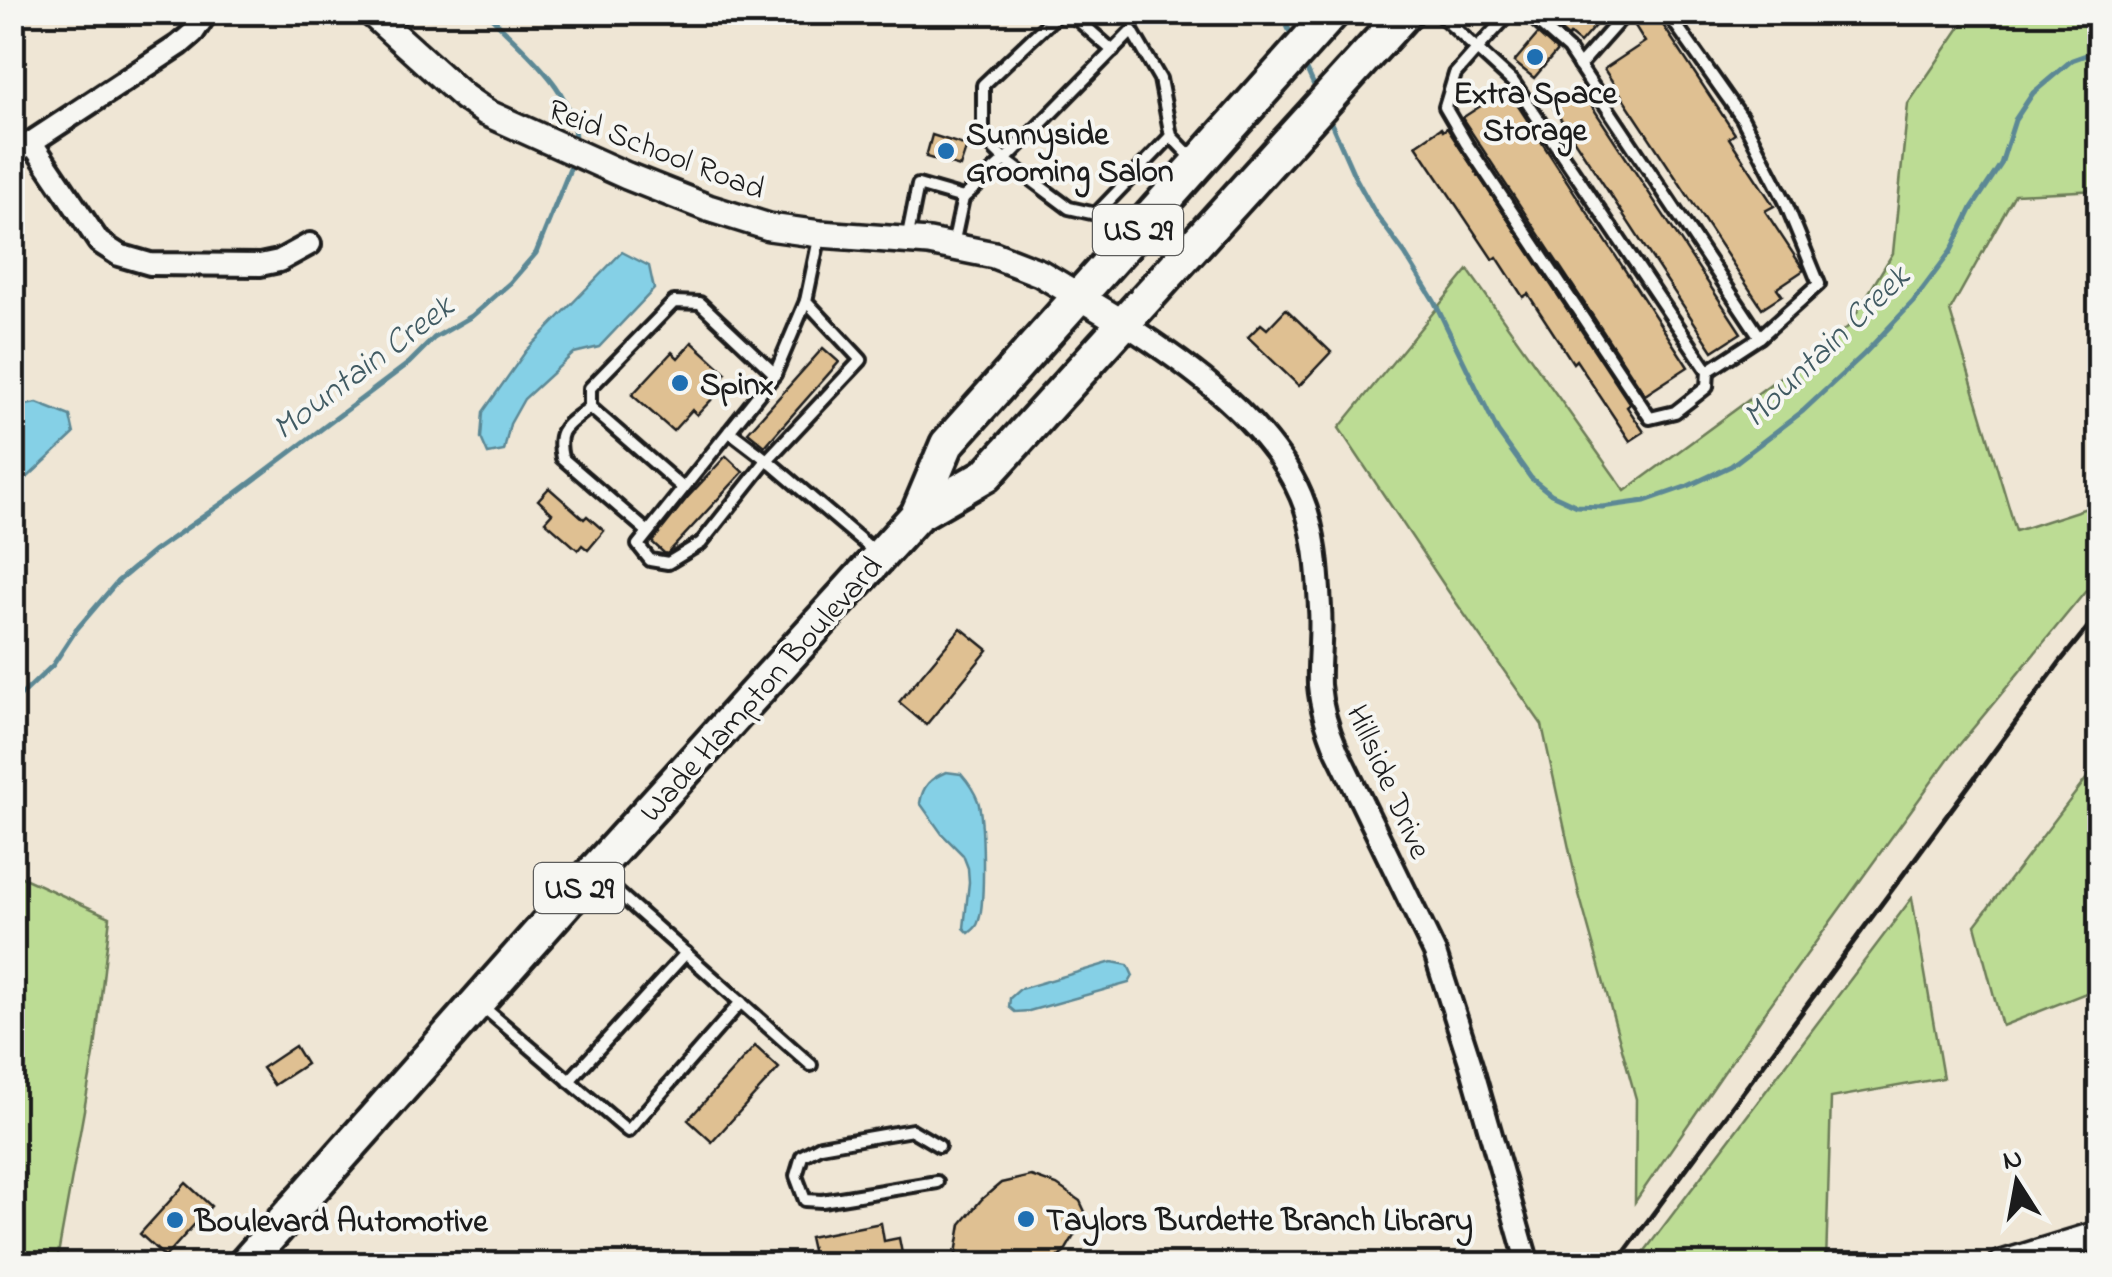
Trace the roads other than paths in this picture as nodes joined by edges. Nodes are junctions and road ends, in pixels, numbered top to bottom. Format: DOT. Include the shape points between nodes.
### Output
graph roads {
  1 [pos="207,12"];
  2 [pos="370,12"];
  3 [pos="1060,12"];
  4 [pos="1069,12"];
  5 [pos="1406,12"];
  6 [pos="1437,12"];
  7 [pos="1511,12"];
  8 [pos="1526,12"];
  9 [pos="1628,12"];
  10 [pos="1667,12"];
  11 [pos="1331,15"];
  12 [pos="1113,50"];
  13 [pos="1477,50"];
  14 [pos="1580,66"];
  15 [pos="1172,136"];
  16 [pos="32,142"];
  17 [pos="12,155"];
  18 [pos="1006,160"];
  19 [pos="1198,164"];
  20 [pos="963,198"];
  21 [pos="820,234"];
  22 [pos="907,240"];
  23 [pos="310,244"];
  24 [pos="952,246"];
  25 [pos="1079,296"];
  26 [pos="806,301"];
  27 [pos="1123,323"];
  28 [pos="1760,337"];
  29 [pos="1708,372"];
  30 [pos="775,374"];
  31 [pos="590,407"];
  32 [pos="729,431"];
  33 [pos="766,460"];
  34 [pos="683,488"];
  35 [pos="917,515"];
  36 [pos="648,532"];
  37 [pos="880,556"];
  38 [pos="594,871"];
  39 [pos="686,953"];
  40 [pos="478,1002"];
  41 [pos="741,1002"];
  42 [pos="811,1064"];
  43 [pos="570,1080"];
  44 [pos="939,1146"];
  45 [pos="937,1182"];
  46 [pos="2100,1234"];
  47 [pos="245,1264"];
  48 [pos="1528,1264"];
  49 [pos="2002,1264"];
  1 -- 16 [label="street" via="179,45"];
  2 -- 21 [label="street, Reid School Road" via="487,113 738,219"];
  3 -- 18 [label="lane" via="982,85 983,138"];
  4 -- 12 [label="lane"];
  5 -- 27 [label="main road, Wade Hampton Boulevard / US 29"];
  6 -- 13 [label="lane"];
  7 -- 13 [label="lane"];
  8 -- 14 [label="lane"];
  9 -- 14 [label="lane"];
  10 -- 28 [label="lane" via="1742,118 1820,284"];
  11 -- 19 [label="main road, Wade Hampton Boulevard / US 29"];
  12 -- 15 [label="lane" via="1132,31 1160,79"];
  12 -- 18 [label="lane"];
  13 -- 29 [label="lane" via="1514,83"];
  13 -- 29 [label="lane" via="1454,74 1445,106 1650,418 1675,412 1707,387"];
  14 -- 28 [label="lane"];
  15 -- 18 [label="lane" via="1096,214 1069,208"];
  15 -- 19 [label="lane"];
  16 -- 17 [label="street"];
  16 -- 23 [label="street" via="99,242 132,260 260,265"];
  18 -- 20 [label="lane"];
  19 -- 25 [label="main road, Wade Hampton Boulevard / US 29"];
  20 -- 22 [label="lane" via="918,185"];
  20 -- 24 [label="lane"];
  21 -- 22 [label="street, Reid School Road"];
  21 -- 26 [label="lane"];
  22 -- 24 [label="street, Reid School Road"];
  24 -- 25 [label="street, Reid School Road" via="1030,268"];
  25 -- 27 [label="street, Reid School Road"];
  25 -- 35 [label="main road, Wade Hampton Boulevard / US 29" via="947,444"];
  26 -- 30 [label="lane"];
  26 -- 33 [label="lane" via="861,360"];
  27 -- 35 [label="main road, Wade Hampton Boulevard / US 29" via="986,476"];
  27 -- 48 [label="street, Hillside Drive" via="1238,408 1288,469 1302,498 1317,570 1325,718 1435,952"];
  28 -- 29 [label="lane"];
  30 -- 31 [label="lane" via="700,303 674,302 590,388"];
  30 -- 32 [label="lane"];
  31 -- 34 [label="lane"];
  31 -- 36 [label="lane" via="561,432 562,458"];
  32 -- 33 [label="lane"];
  32 -- 34 [label="lane"];
  33 -- 36 [label="lane" via="701,543 668,563 650,560 638,545"];
  33 -- 37 [label="lane"];
  34 -- 36 [label="lane"];
  35 -- 37 [label="main road, Wade Hampton Boulevard / US 29"];
  37 -- 38 [label="main road, Wade Hampton Boulevard / US 29"];
  38 -- 39 [label="lane"];
  38 -- 40 [label="main road, Wade Hampton Boulevard / US 29"];
  39 -- 41 [label="lane"];
  39 -- 43 [label="lane"];
  40 -- 43 [label="lane"];
  40 -- 47 [label="main road, Wade Hampton Boulevard / US 29"];
  41 -- 42 [label="lane"];
  41 -- 43 [label="lane" via="628,1131"];
  44 -- 45 [label="lane" via="912,1130 820,1146 802,1156 796,1176 805,1200 822,1201"];
  46 -- 49 [label="street"];
}
